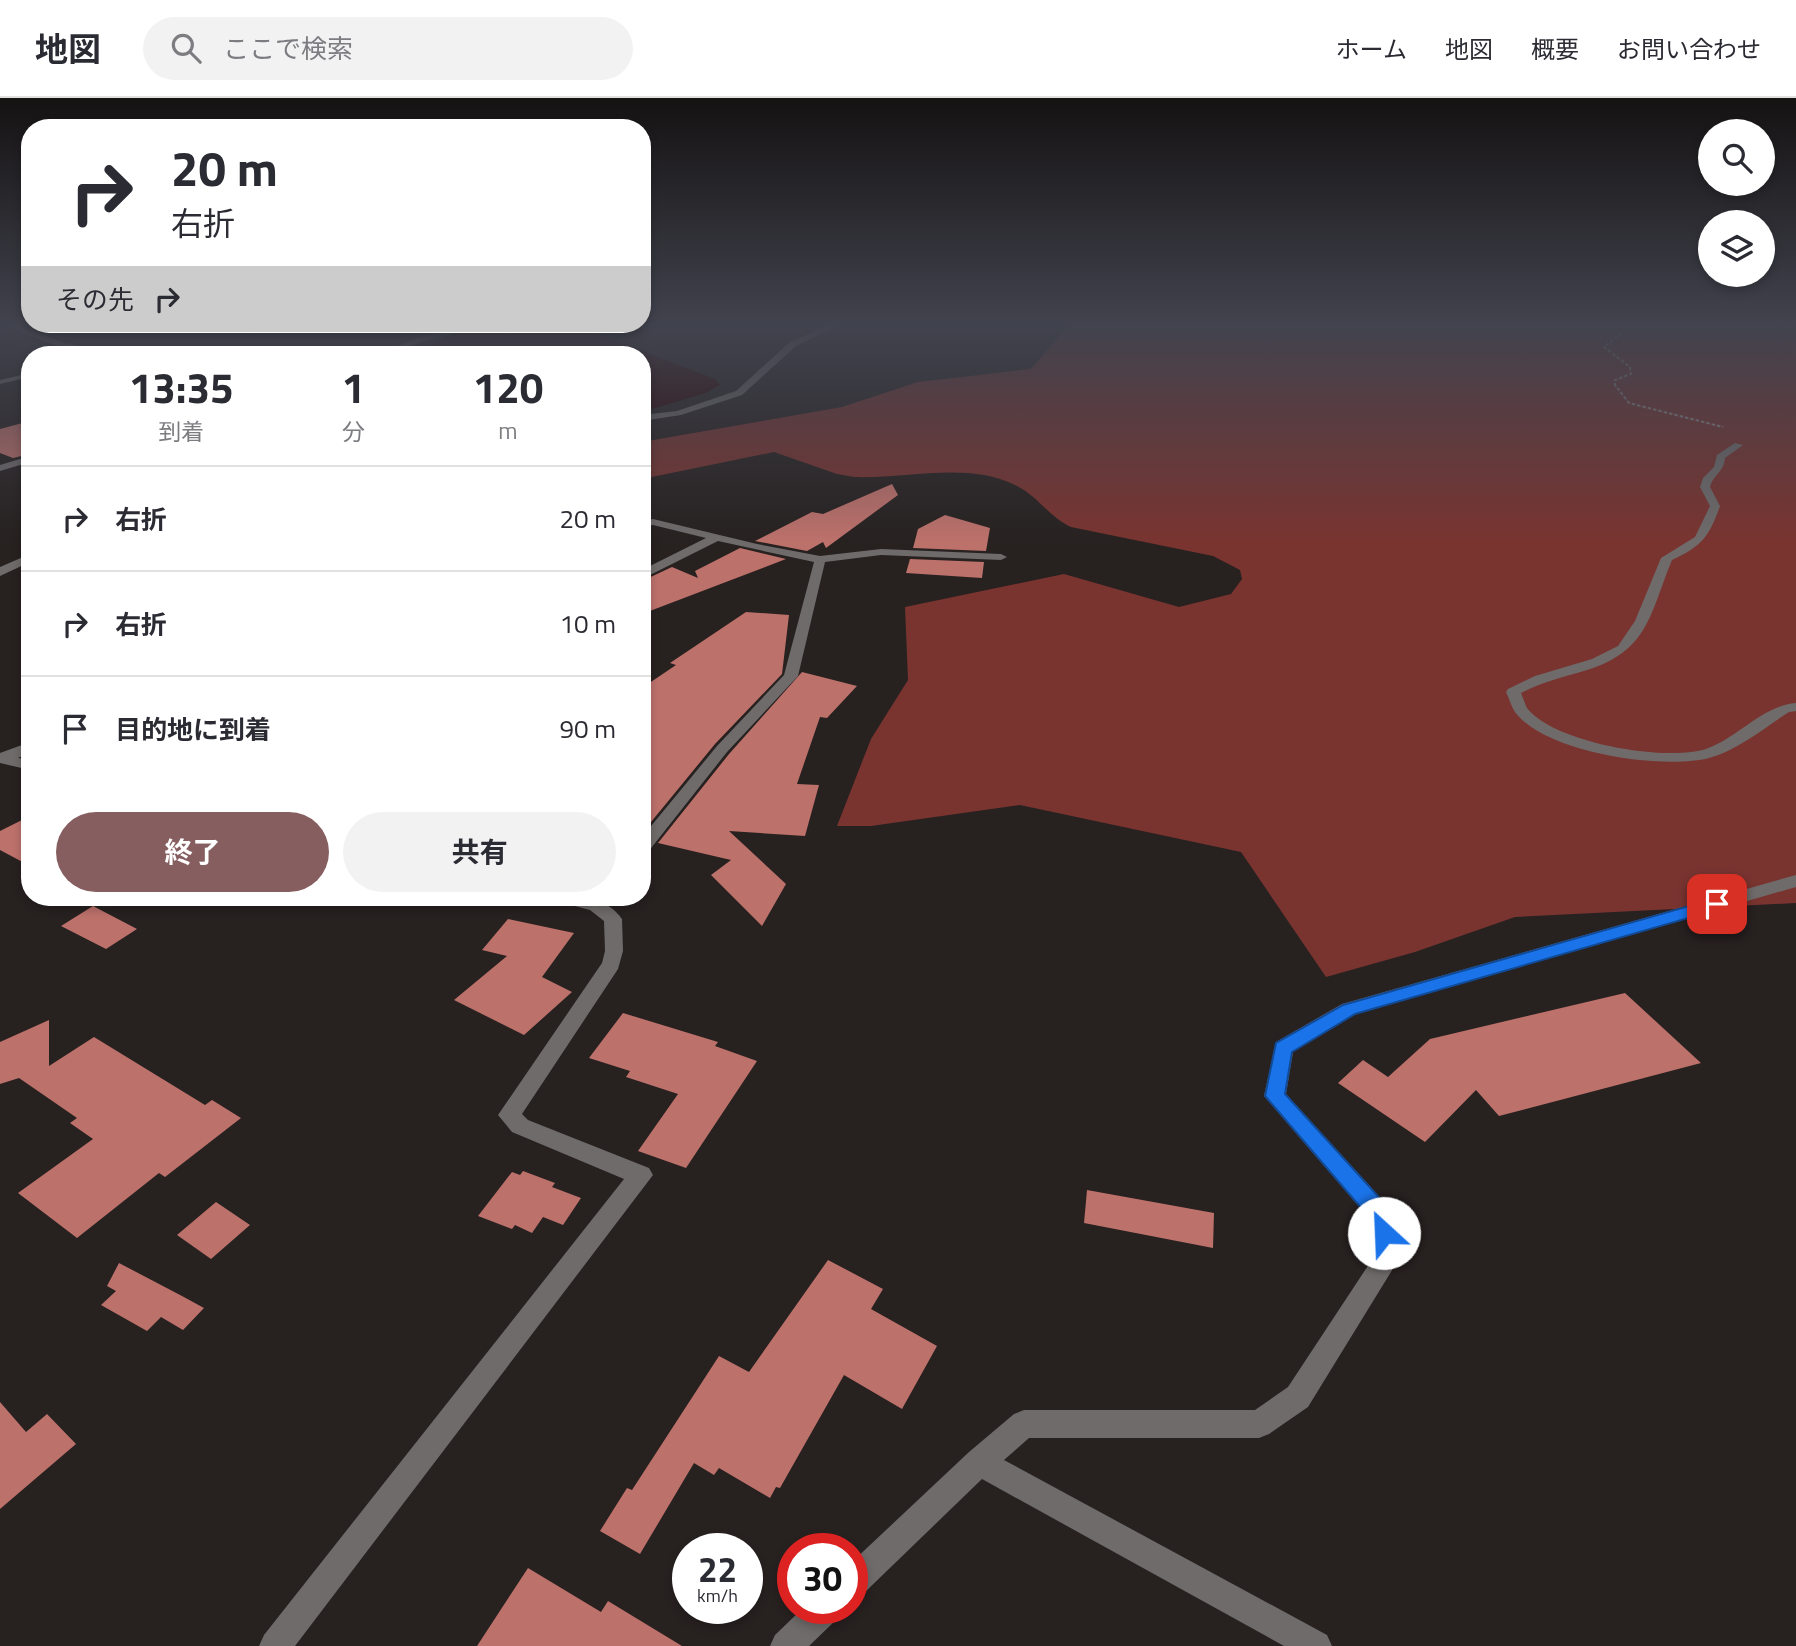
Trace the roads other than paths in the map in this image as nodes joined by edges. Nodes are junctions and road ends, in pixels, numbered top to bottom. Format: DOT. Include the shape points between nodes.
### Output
graph roads {
  1 [pos="724,398"];
  2 [pos="651,417"];
  3 [pos="1738,445"];
  4 [pos="21,462"];
  5 [pos="0,468"];
  6 [pos="651,523"];
  7 [pos="719,537"];
  8 [pos="1001,557"];
  9 [pos="820,559"];
  10 [pos="21,562"];
  11 [pos="651,571"];
  12 [pos="0,572"];
  13 [pos="1796,707"];
  14 [pos="21,750"];
  15 [pos="2,759"];
  16 [pos="21,763"];
  17 [pos="651,837"];
  18 [pos="1796,881"];
  19 [pos="602,906"];
  20 [pos="979,1462"];
  21 [pos="868,1568"];
  22 [pos="809,1624"];
  23 [pos="275,1646"];
  24 [pos="786,1646"];
  25 [pos="1316,1646"];
  1 -- 2 [label="street"];
  3 -- 13 [label="street" via="1720,457 1719,468 1707,480 1705,487 1714,506 1706,530 1698,544 1667,558 1642,624 1624,649 1578,668 1532,679 1513,692 1514,702 1533,722 1565,738 1679,758 1708,753 1785,708"];
  4 -- 5 [label="street"];
  6 -- 7 [label="street"];
  7 -- 9 [label="street" via="757,550"];
  7 -- 11 [label="street"];
  8 -- 9 [label="street" via="881,552"];
  9 -- 17 [label="street" via="791,676 722,749"];
  10 -- 12 [label="street"];
  14 -- 15 [label="street"];
  15 -- 16 [label="street"];
  18 -- 20 [label="street" via="1349,1009 1283,1048 1275,1096 1379,1212 1390,1254 1298,1397 1259,1424 1024,1424"];
  19 -- 23 [label="street" via="613,919 611,964 509,1115 520,1126 641,1175"];
  20 -- 21 [label="street"];
  20 -- 25 [label="street"];
  22 -- 24 [label="street"];
}
